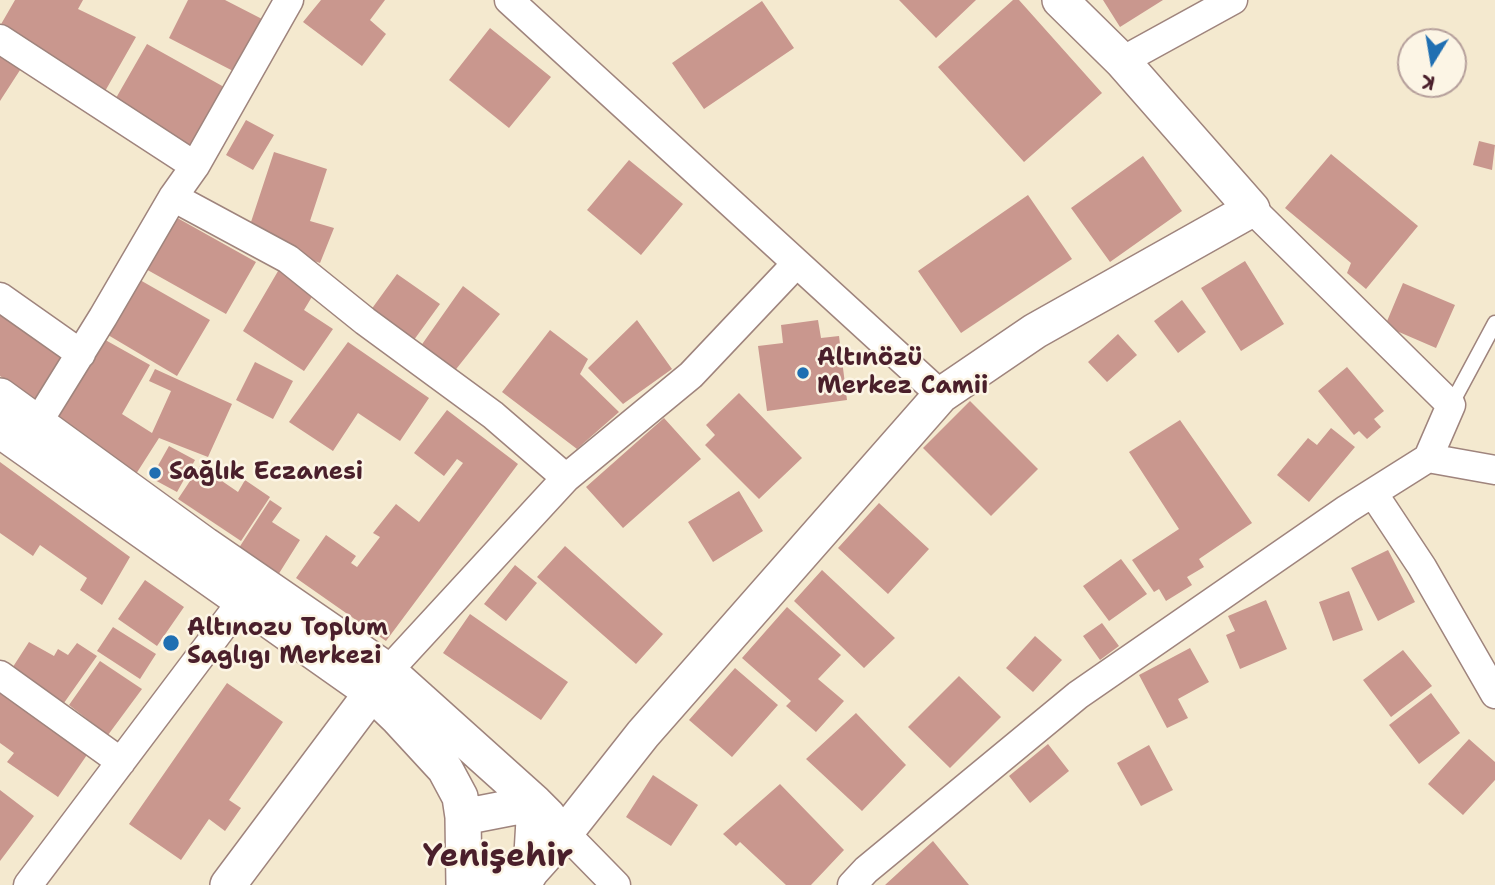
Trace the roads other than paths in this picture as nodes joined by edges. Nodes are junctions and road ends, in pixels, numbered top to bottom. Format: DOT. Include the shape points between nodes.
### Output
graph roads {
  1 [pos="289,0"];
  2 [pos="509,0"];
  3 [pos="1060,0"];
  4 [pos="1233,0"];
  5 [pos="0,39"];
  6 [pos="1122,61"];
  7 [pos="195,166"];
  8 [pos="173,197"];
  9 [pos="1252,209"];
  10 [pos="796,264"];
  11 [pos="0,297"];
  12 [pos="1495,323"];
  13 [pos="80,354"];
  14 [pos="941,395"];
  15 [pos="0,396"];
  16 [pos="1451,405"];
  17 [pos="38,422"];
  18 [pos="0,429"];
  19 [pos="1428,458"];
  20 [pos="1495,470"];
  21 [pos="566,478"];
  22 [pos="1373,493"];
  23 [pos="242,601"];
  24 [pos="0,675"];
  25 [pos="379,682"];
  26 [pos="1495,694"];
  27 [pos="121,762"];
  28 [pos="535,803"];
  29 [pos="463,817"];
  30 [pos="565,833"];
  31 [pos="527,878"];
  32 [pos="464,881"];
  33 [pos="28,885"];
  34 [pos="228,885"];
  35 [pos="616,885"];
  36 [pos="852,885"];
  1 -- 7 [label="street"];
  2 -- 10 [label="street"];
  3 -- 6 [label="street"];
  4 -- 6 [label="street"];
  5 -- 7 [label="street"];
  6 -- 9 [label="street"];
  7 -- 8 [label="street"];
  8 -- 13 [label="street"];
  8 -- 21 [label="street" via="288,259 493,415"];
  9 -- 14 [label="street" via="1035,331"];
  9 -- 16 [label="street"];
  10 -- 14 [label="street"];
  10 -- 21 [label="street" via="691,374"];
  11 -- 13 [label="street"];
  12 -- 16 [label="lane"];
  13 -- 17 [label="street"];
  14 -- 30 [label="street" via="643,734"];
  15 -- 17 [label="street"];
  16 -- 19 [label="street"];
  17 -- 25 [label="street"];
  18 -- 23 [label="street"];
  19 -- 20 [label="street"];
  19 -- 22 [label="street"];
  21 -- 25 [label="street"];
  22 -- 26 [label="street"];
  22 -- 36 [label="street" via="1077,695"];
  23 -- 25 [label="street"];
  23 -- 27 [label="street"];
  24 -- 27 [label="street"];
  25 -- 28 [label="street"];
  25 -- 29 [label="street" via="445,769 460,797"];
  25 -- 34 [label="street"];
  27 -- 33 [label="street"];
  28 -- 29 [label="street"];
  28 -- 30 [label="street"];
  28 -- 31 [label="street"];
  29 -- 32 [label="street"];
  30 -- 31 [label="street"];
  30 -- 35 [label="street"];
  31 -- 32 [label="street"];
}
